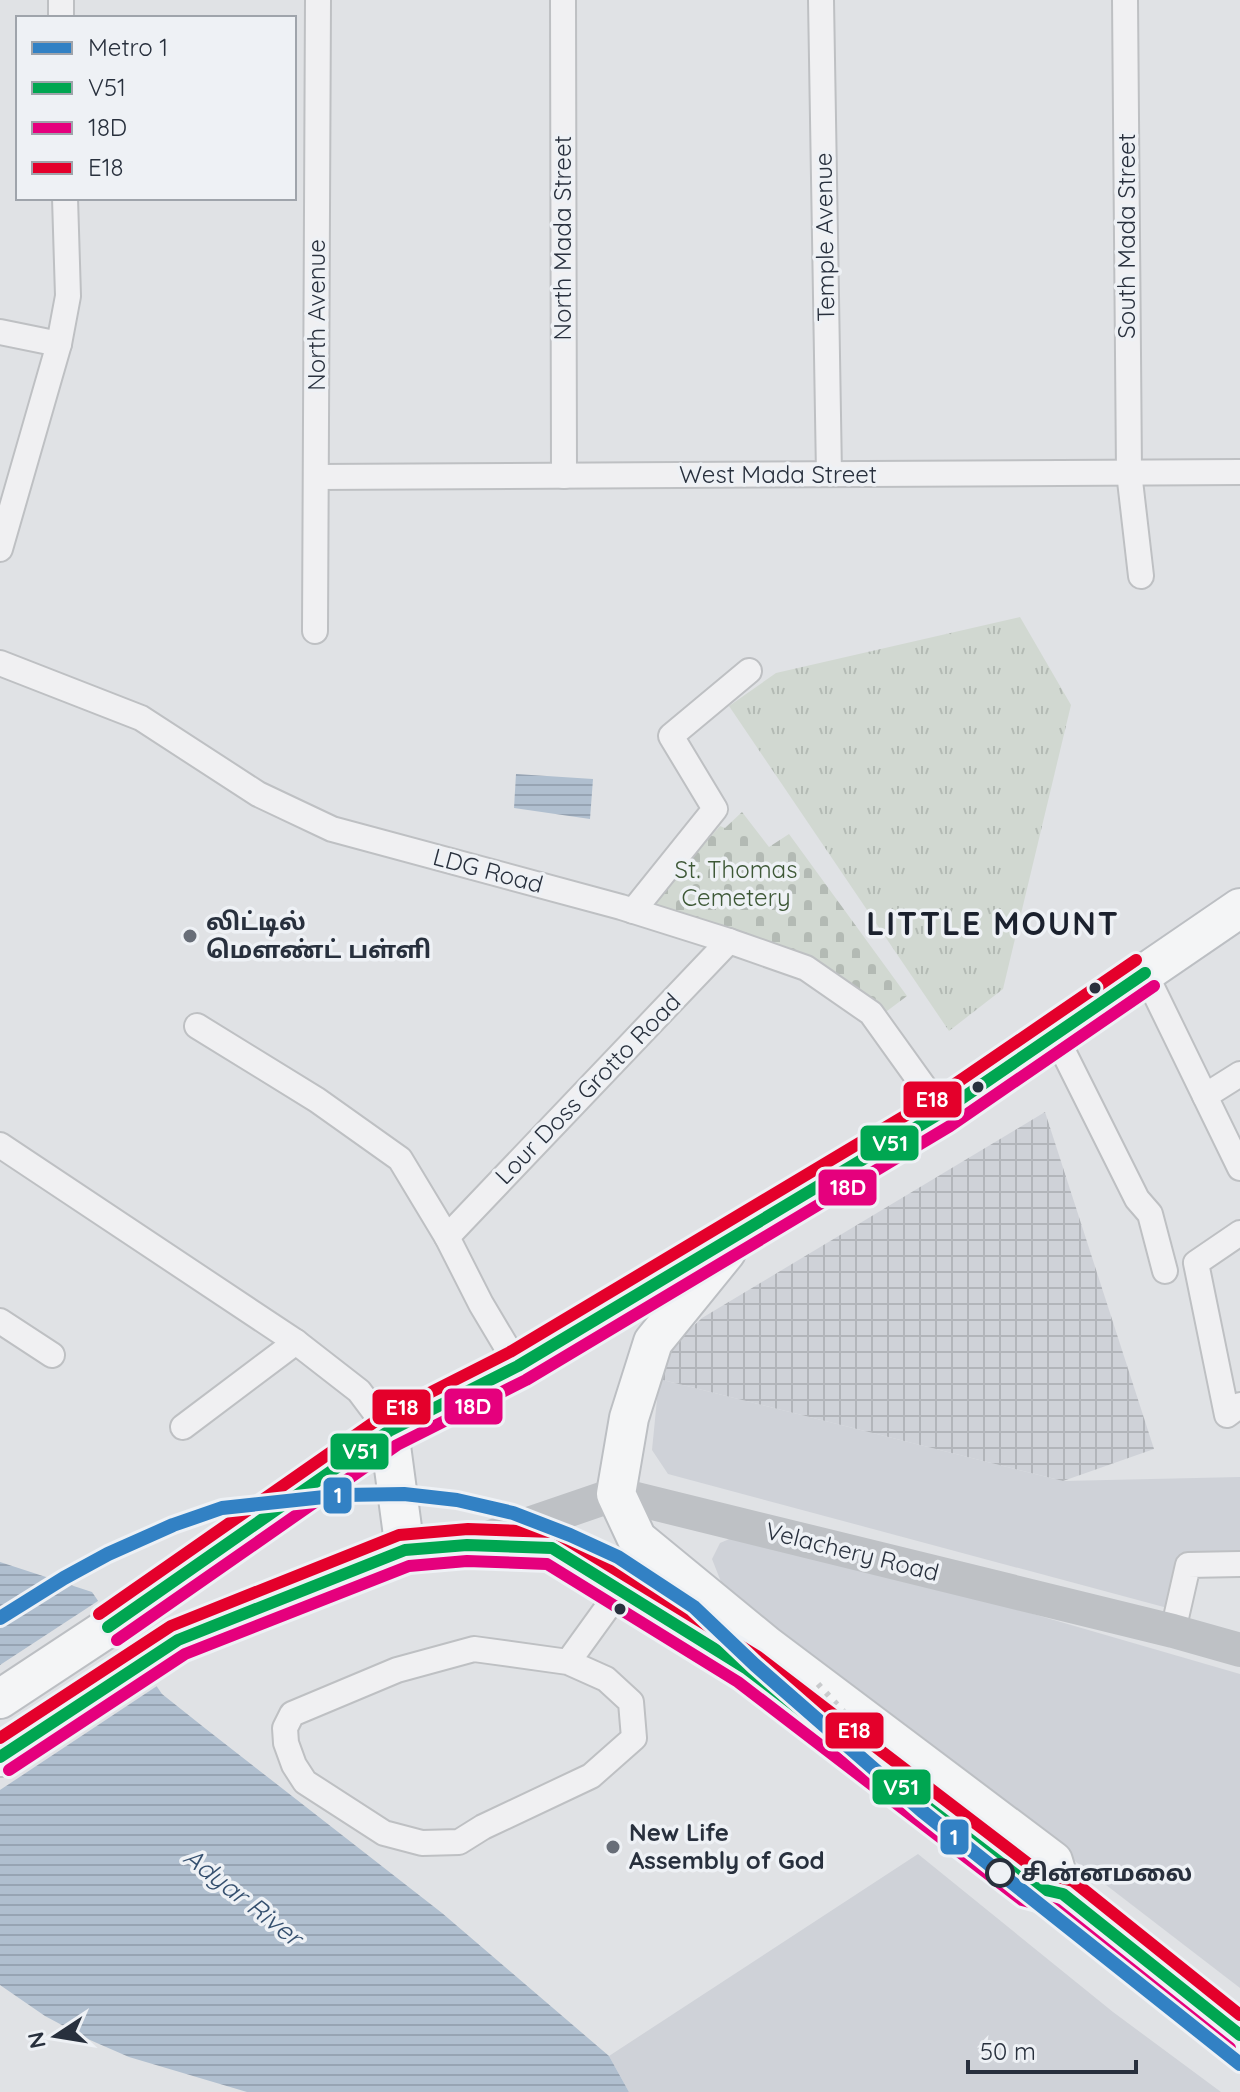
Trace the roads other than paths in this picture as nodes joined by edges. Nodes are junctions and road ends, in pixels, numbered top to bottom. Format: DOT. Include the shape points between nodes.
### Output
graph roads {
  1 [pos="318,0"];
  2 [pos="563,0"];
  3 [pos="821,0"];
  4 [pos="1125,0"];
  5 [pos="65,200"];
  6 [pos="0,332"];
  7 [pos="59,344"];
  8 [pos="1129,472"];
  9 [pos="1240,472"];
  10 [pos="829,474"];
  11 [pos="564,476"];
  12 [pos="316,477"];
  13 [pos="0,549"];
  14 [pos="1141,576"];
  15 [pos="315,631"];
  16 [pos="0,663"];
  17 [pos="749,671"];
  18 [pos="1240,908"];
  19 [pos="633,911"];
  20 [pos="729,941"];
  21 [pos="1145,973"];
  22 [pos="197,1026"];
  23 [pos="1055,1035"];
  24 [pos="1240,1074"];
  25 [pos="1205,1096"];
  26 [pos="942,1112"];
  27 [pos="0,1145"];
  28 [pos="1240,1168"];
  29 [pos="743,1232"];
  30 [pos="1240,1233"];
  31 [pos="447,1237"];
  32 [pos="1165,1271"];
  33 [pos="0,1321"];
  34 [pos="296,1342"];
  35 [pos="52,1355"];
  36 [pos="518,1366"];
  37 [pos="1240,1405"];
  38 [pos="183,1427"];
  39 [pos="389,1431"];
  40 [pos="616,1494"];
  41 [pos="467,1545"];
  42 [pos="405,1550"];
  43 [pos="1240,1564"];
  44 [pos="620,1590"];
  45 [pos="1173,1631"];
  46 [pos="1240,1650"];
  47 [pos="568,1662"];
  48 [pos="0,1699"];
  49 [pos="0,1757"];
  50 [pos="1063,1894"];
  51 [pos="1240,2035"];
  1 -- 12 [label="street, North Avenue"];
  2 -- 11 [label="street, North Mada Street"];
  3 -- 10 [label="street, Temple Avenue"];
  4 -- 8 [label="street, South Mada Street"];
  5 -- 7 [label="street" via="68,296"];
  6 -- 7 [label="street"];
  7 -- 13 [label="street"];
  8 -- 9 [label="street, West Mada Street"];
  8 -- 10 [label="street, West Mada Street"];
  8 -- 14 [label="street, South Mada Street"];
  10 -- 11 [label="street, West Mada Street"];
  11 -- 12 [label="street, West Mada Street"];
  12 -- 15 [label="street, North Avenue"];
  16 -- 19 [label="street, LDG Road" via="141,718 258,794 332,829"];
  17 -- 19 [label="street" via="671,736 715,809"];
  18 -- 21 [label="main road"];
  19 -- 20 [label="street, LDG Road"];
  20 -- 26 [label="street, LDG Road" via="806,968 871,1013"];
  20 -- 31 [label="street, Lour Doss Grotto Road"];
  21 -- 23 [label="main road"];
  21 -- 25 [label="street"];
  22 -- 31 [label="street" via="400,1159"];
  23 -- 26 [label="main road"];
  23 -- 32 [label="street" via="1137,1199 1150,1214"];
  24 -- 25 [label="street"];
  25 -- 28 [label="street"];
  26 -- 29 [label="main road"];
  27 -- 34 [label="street"];
  29 -- 36 [label="main road"];
  29 -- 40 [label="main road" via="653,1342 629,1418"];
  30 -- 37 [label="street" via="1196,1263 1227,1415"];
  31 -- 36 [label="street"];
  33 -- 35 [label="street"];
  34 -- 38 [label="street"];
  34 -- 39 [label="street" via="359,1391"];
  36 -- 39 [label="main road"];
  39 -- 42 [label="main road"];
  39 -- 48 [label="main road"];
  40 -- 41 [label="main road"];
  40 -- 45 [label="main road, Velachery Road"];
  40 -- 50 [label="main road" via="637,1539 766,1645 1053,1861"];
  41 -- 42 [label="main road"];
  41 -- 44 [label="main road" via="552,1548"];
  42 -- 49 [label="main road" via="178,1640"];
  43 -- 45 [label="street" via="1188,1565"];
  44 -- 47 [label="street"];
  44 -- 50 [label="main road" via="747,1669 1032,1887"];
  45 -- 46 [label="main road, Velachery Road"];
  47 -- 47 [label="street" via="606,1679 631,1702 634,1738 591,1776 459,1842 422,1843 366,1823 305,1782 286,1743 285,1728 292,1714 397,1670 474,1649"];
  50 -- 51 [label="main road"];
}
